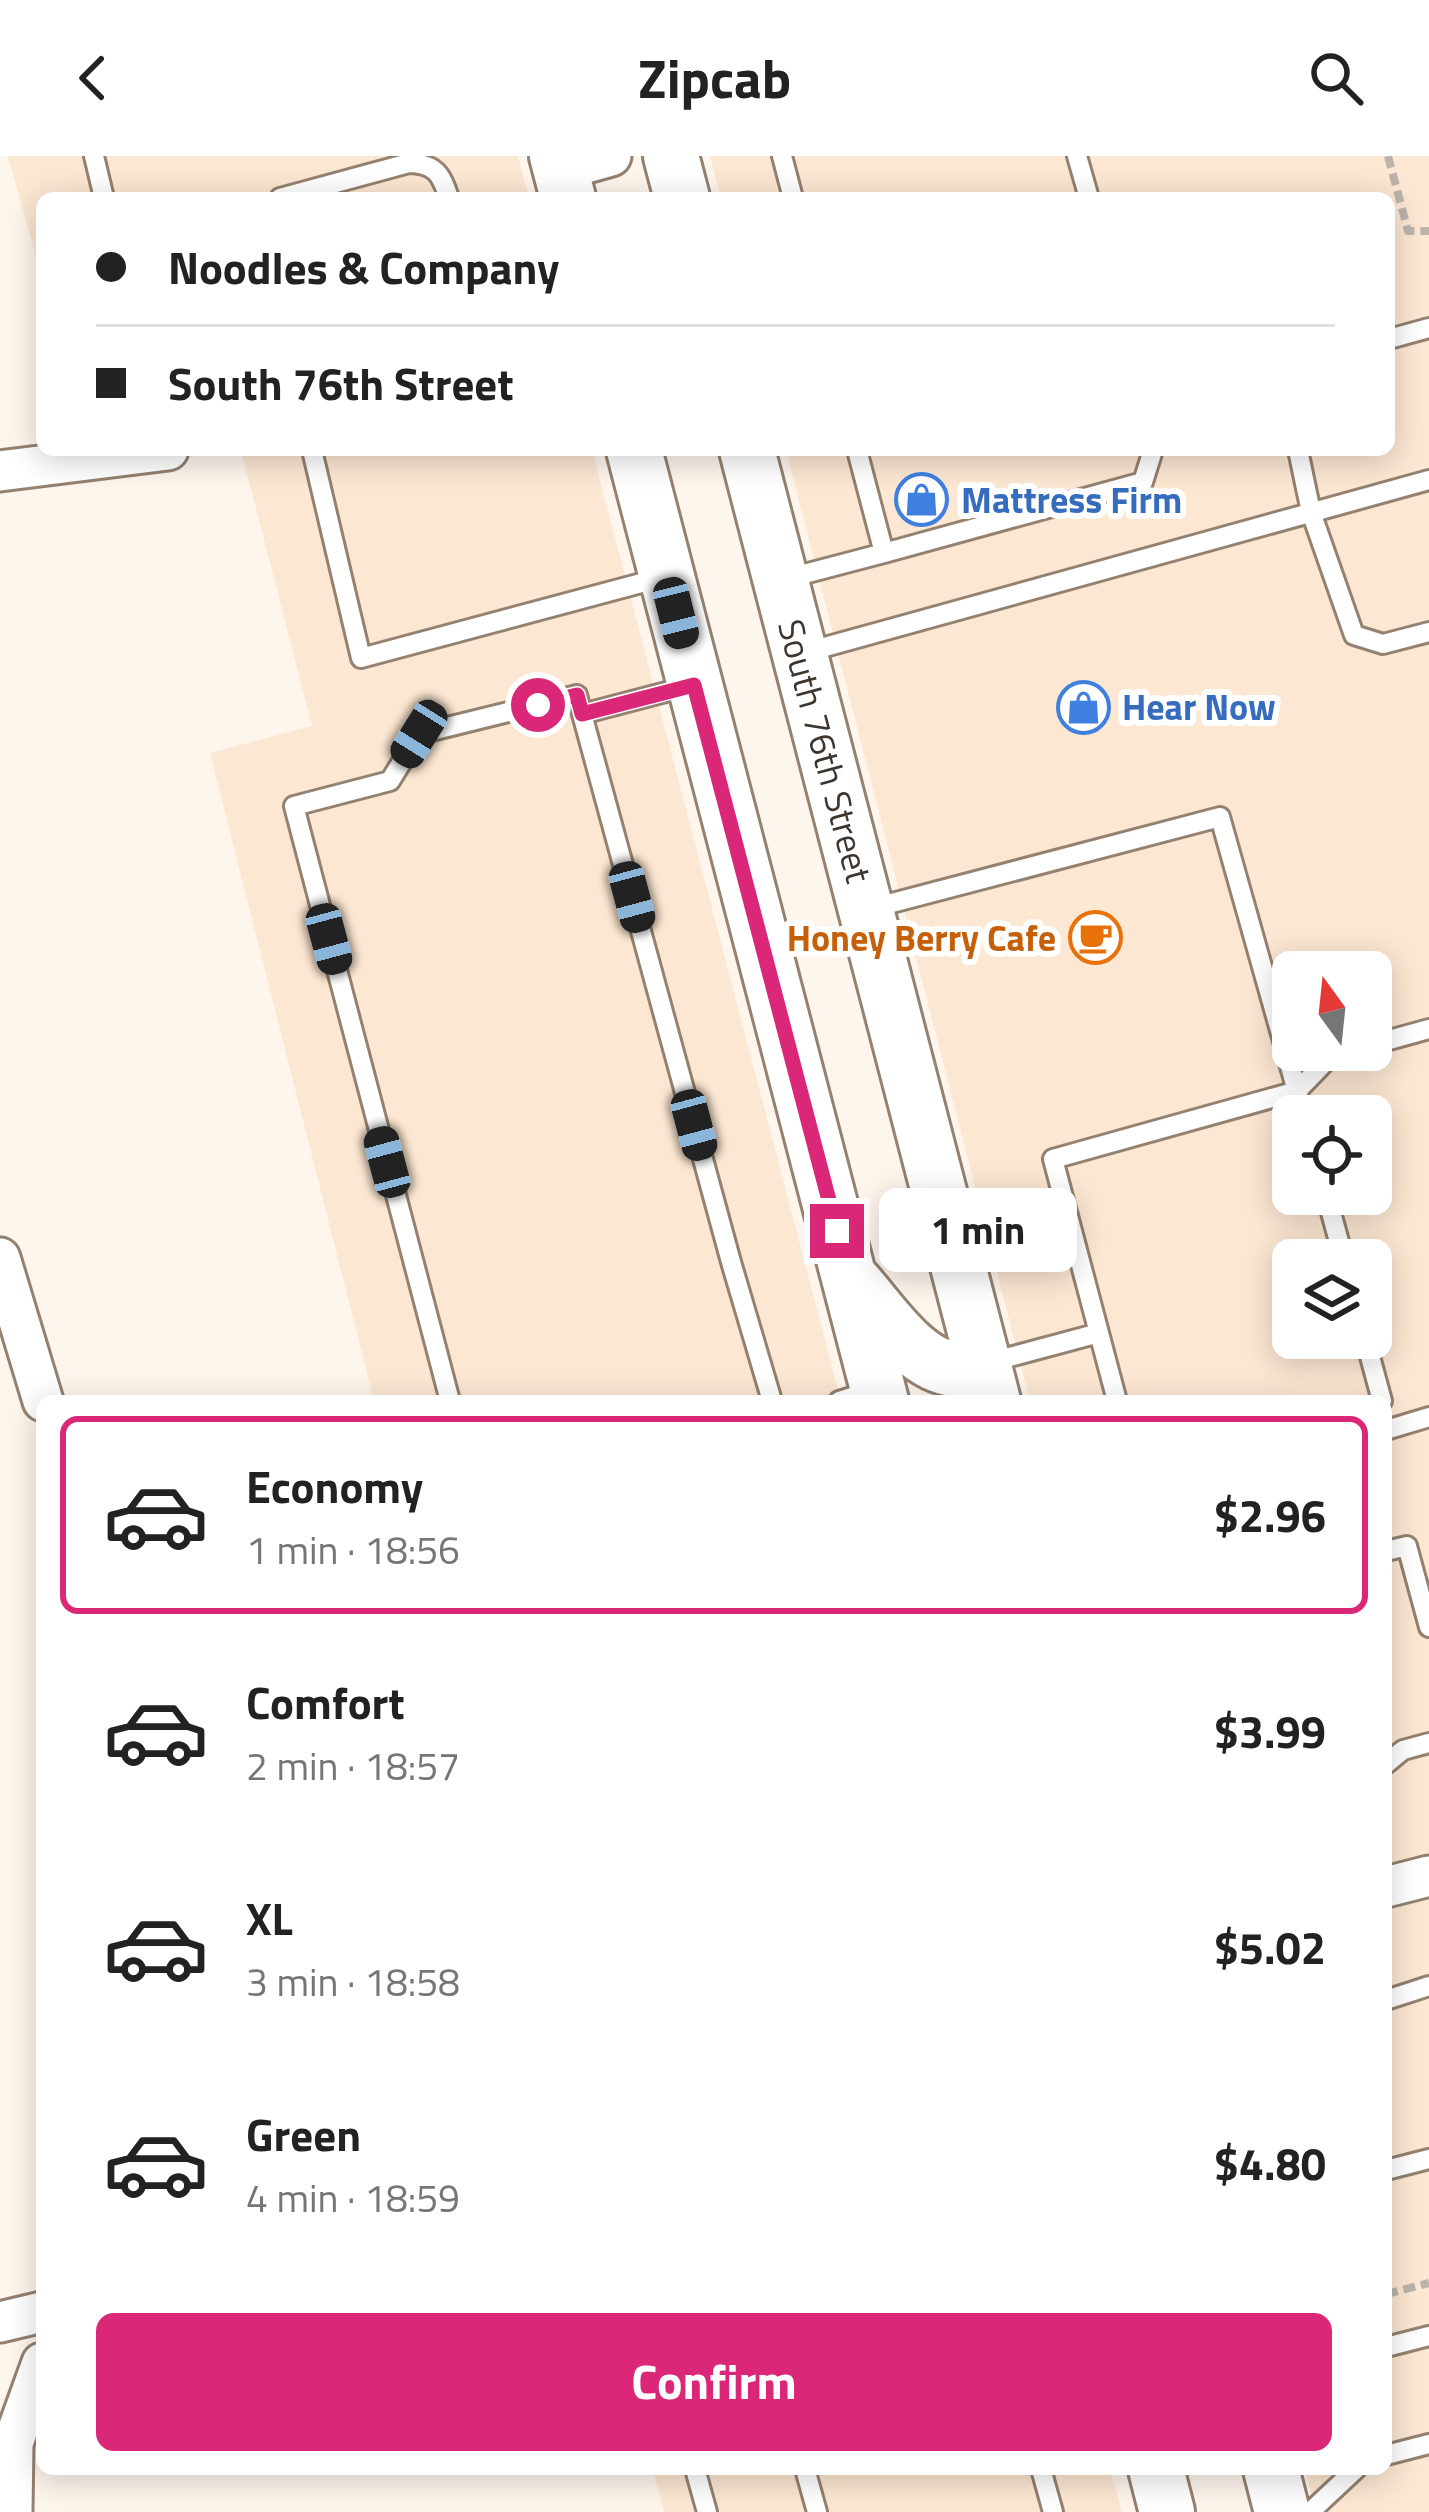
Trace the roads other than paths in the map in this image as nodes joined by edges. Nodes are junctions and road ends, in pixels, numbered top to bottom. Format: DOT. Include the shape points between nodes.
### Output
graph roads {
  1 [pos="94,156"];
  2 [pos="671,156"];
  3 [pos="782,156"];
  4 [pos="1078,156"];
  5 [pos="103,192"];
  6 [pos="302,192"];
  7 [pos="446,192"];
  8 [pos="680,192"];
  9 [pos="791,192"];
  10 [pos="1087,192"];
  11 [pos="1429,328"];
  12 [pos="1395,337"];
  13 [pos="119,456"];
  14 [pos="313,456"];
  15 [pos="636,456"];
  16 [pos="749,456"];
  17 [pos="859,456"];
  18 [pos="1151,456"];
  19 [pos="1299,456"];
  20 [pos="0,471"];
  21 [pos="1429,480"];
  22 [pos="1312,512"];
  23 [pos="884,553"];
  24 [pos="666,576"];
  25 [pos="781,580"];
  26 [pos="1429,632"];
  27 [pos="800,653"];
  28 [pos="694,685"];
  29 [pos="582,714"];
  30 [pos="867,910"];
  31 [pos="1429,1029"];
  32 [pos="1392,1039"];
  33 [pos="1316,1071"];
  34 [pos="1298,1090"];
  35 [pos="1299,1095"];
  36 [pos="0,1258"];
  37 [pos="848,1276"];
  38 [pos="1099,1333"];
  39 [pos="1371,1359"];
  40 [pos="988,1382"];
  41 [pos="41,1395"];
  42 [pos="448,1395"];
  43 [pos="770,1395"];
  44 [pos="875,1395"];
  45 [pos="1116,1395"];
  46 [pos="1380,1395"];
  47 [pos="1429,1418"];
  48 [pos="1392,1424"];
  49 [pos="1392,1550"];
  50 [pos="1429,1627"];
  51 [pos="1429,1743"];
  52 [pos="1392,1759"];
  53 [pos="1429,1876"];
  54 [pos="1392,1885"];
  55 [pos="1429,1986"];
  56 [pos="1392,1998"];
  57 [pos="1429,2159"];
  58 [pos="1392,2168"];
  59 [pos="36,2313"];
  60 [pos="0,2322"];
  61 [pos="1429,2336"];
  62 [pos="1392,2345"];
  63 [pos="36,2379"];
  64 [pos="1429,2444"];
  65 [pos="1392,2454"];
  66 [pos="697,2475"];
  67 [pos="807,2475"];
  68 [pos="1042,2475"];
  69 [pos="1158,2475"];
  70 [pos="1273,2475"];
  71 [pos="1350,2475"];
  72 [pos="12,2512"];
  73 [pos="707,2512"];
  74 [pos="817,2512"];
  75 [pos="1053,2512"];
  76 [pos="1168,2512"];
  77 [pos="1282,2512"];
  78 [pos="1310,2512"];
  1 -- 5 [label="lane"];
  2 -- 8 [label="main road"];
  3 -- 9 [label="lane"];
  4 -- 10 [label="lane"];
  6 -- 7 [label="lane" via="409,163 428,164"];
  11 -- 12 [label="lane"];
  13 -- 20 [label="street"];
  14 -- 24 [label="lane" via="361,658"];
  15 -- 24 [label="main road"];
  16 -- 25 [label="main road, South 76th Street"];
  17 -- 23 [label="lane"];
  18 -- 23 [label="lane" via="1143,482"];
  19 -- 22 [label="lane"];
  21 -- 22 [label="lane"];
  22 -- 26 [label="lane" via="1354,634 1383,644"];
  22 -- 27 [label="lane"];
  23 -- 25 [label="lane"];
  24 -- 28 [label="main road"];
  25 -- 27 [label="main road, South 76th Street"];
  27 -- 30 [label="main road, South 76th Street"];
  28 -- 29 [label="lane"];
  28 -- 37 [label="main road"];
  29 -- 42 [label="lane" via="577,695 419,734 390,781 294,806"];
  29 -- 43 [label="lane"];
  30 -- 34 [label="lane" via="1220,817"];
  30 -- 40 [label="main road, South 76th Street"];
  31 -- 32 [label="lane"];
  33 -- 34 [label="lane"];
  34 -- 35 [label="lane"];
  34 -- 38 [label="lane" via="1053,1159"];
  36 -- 41 [label="street"];
  37 -- 40 [label="main road" via="917,1351"];
  37 -- 44 [label="main road"];
  38 -- 40 [label="lane"];
  38 -- 45 [label="lane"];
  39 -- 46 [label="lane"];
  47 -- 48 [label="lane"];
  49 -- 50 [label="lane" via="1407,1546"];
  51 -- 52 [label="lane"];
  53 -- 54 [label="street"];
  55 -- 56 [label="lane"];
  57 -- 58 [label="lane"];
  59 -- 60 [label="street"];
  61 -- 62 [label="lane"];
  63 -- 72 [label="street" via="13,2443"];
  64 -- 65 [label="lane"];
  66 -- 73 [label="lane"];
  67 -- 74 [label="lane"];
  68 -- 75 [label="lane"];
  69 -- 76 [label="main road"];
  70 -- 77 [label="main road"];
  71 -- 78 [label="lane"];
}
